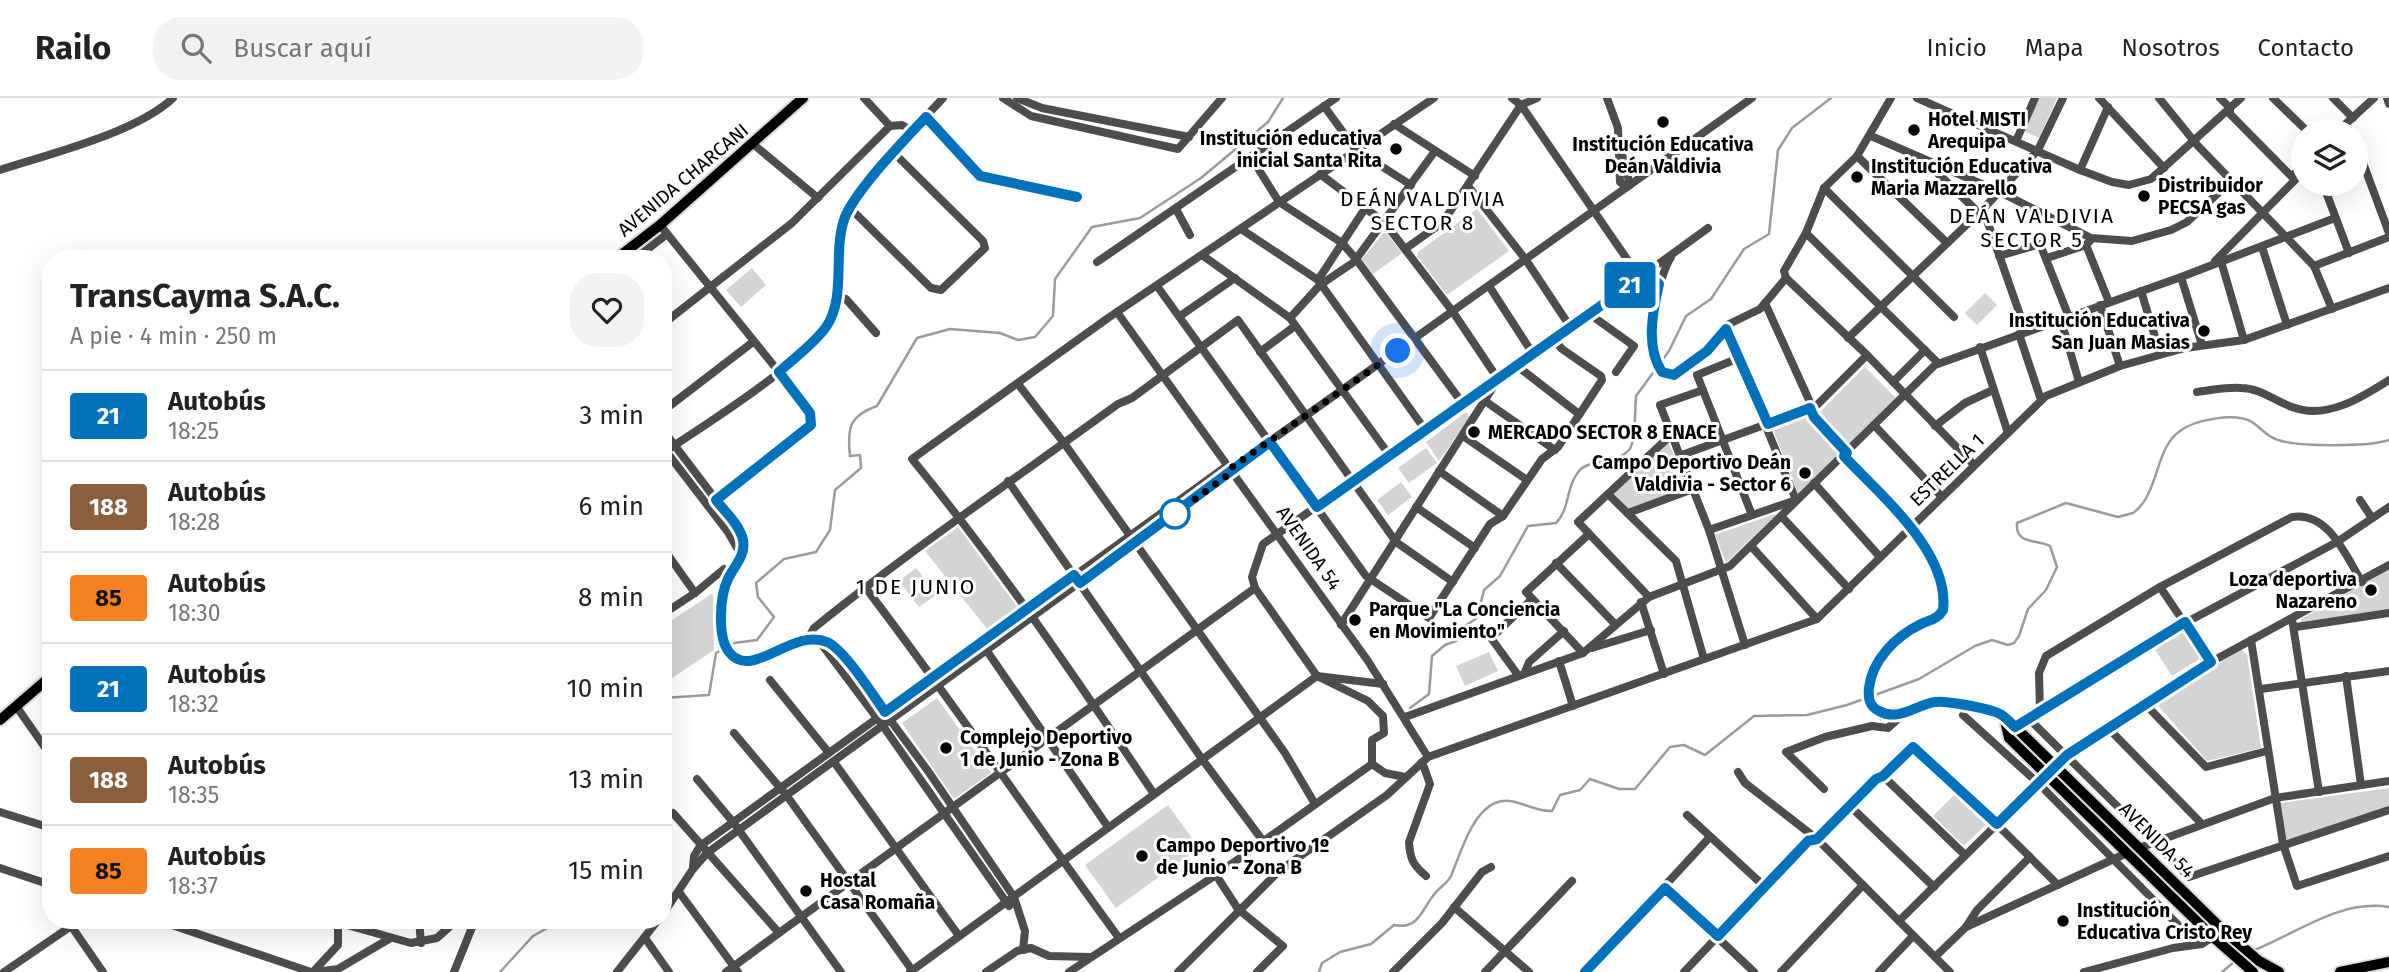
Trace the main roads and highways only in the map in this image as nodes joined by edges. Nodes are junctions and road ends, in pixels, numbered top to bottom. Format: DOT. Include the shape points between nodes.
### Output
graph roads {
  1 [pos="803,98"];
  2 [pos="630,250"];
  3 [pos="42,684"];
  4 [pos="2004,716"];
  5 [pos="0,720"];
  6 [pos="2051,768"];
  7 [pos="2389,962"];
  8 [pos="2253,972"];
  9 [pos="2279,972"];
  10 [pos="2340,972"];
  1 -- 2 [label="main road, AVENIDA CHARCANI" via="664,229"];
  3 -- 5 [label="main road"];
  4 -- 6 [label="main road, AVENIDA 54" via="2011,731"];
  6 -- 8 [label="main road, AVENIDA 54" via="2127,853"];
  6 -- 9 [label="main road, AVENIDA 54" via="2246,951"];
  7 -- 10 [label="main road"];
}
